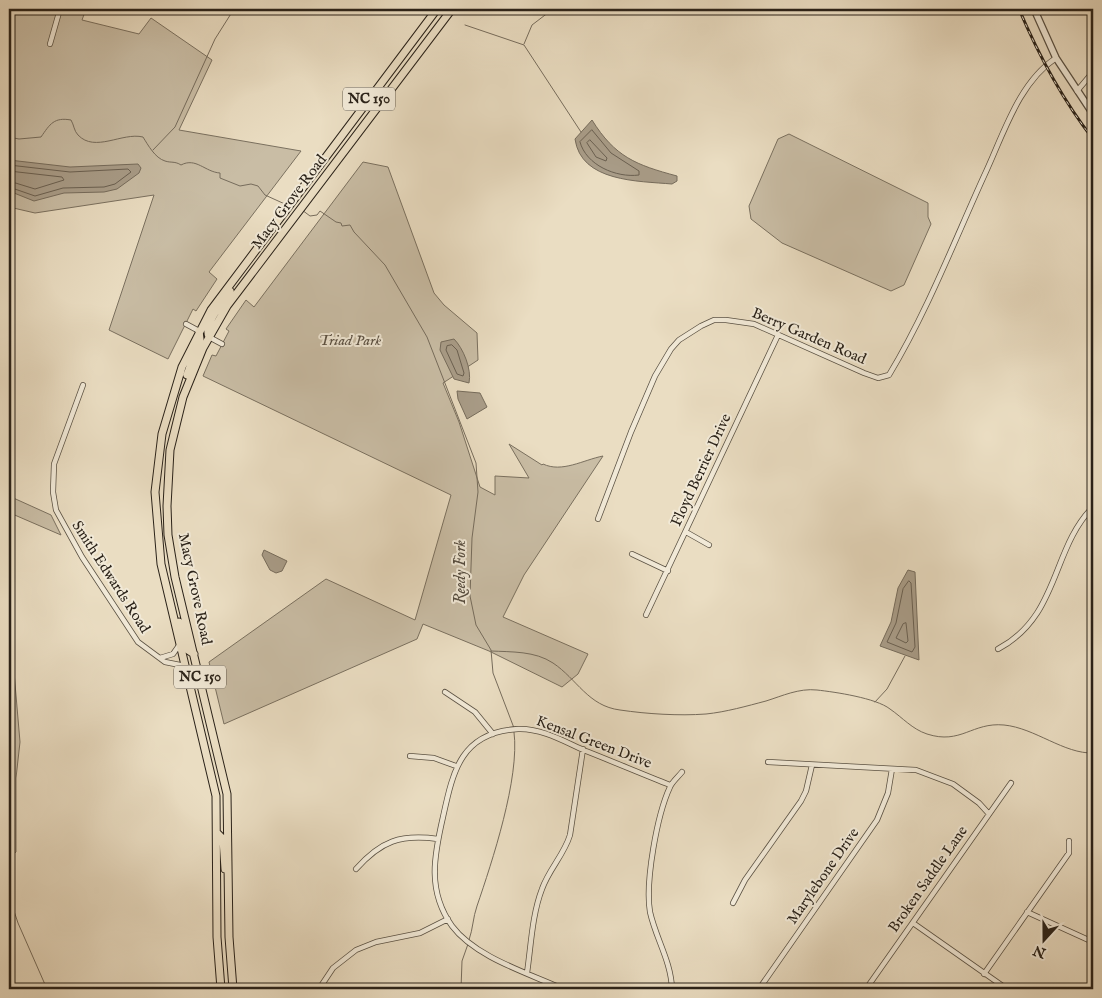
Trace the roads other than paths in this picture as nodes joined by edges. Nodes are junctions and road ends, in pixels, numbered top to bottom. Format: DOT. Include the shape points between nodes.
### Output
graph roads {
  1 [pos="60,9"];
  2 [pos="438,9"];
  3 [pos="452,9"];
  4 [pos="1034,9"];
  5 [pos="50,44"];
  6 [pos="1056,58"];
  7 [pos="1093,72"];
  8 [pos="1077,91"];
  9 [pos="1093,114"];
  10 [pos="252,254"];
  11 [pos="186,324"];
  12 [pos="199,331"];
  13 [pos="778,335"];
  14 [pos="209,337"];
  15 [pos="222,344"];
  16 [pos="83,385"];
  17 [pos="179,409"];
  18 [pos="1093,507"];
  19 [pos="598,518"];
  20 [pos="686,532"];
  21 [pos="710,545"];
  22 [pos="632,554"];
  23 [pos="668,571"];
  24 [pos="164,579"];
  25 [pos="646,615"];
  26 [pos="180,643"];
  27 [pos="998,649"];
  28 [pos="194,654"];
  29 [pos="160,658"];
  30 [pos="185,666"];
  31 [pos="445,692"];
  32 [pos="493,734"];
  33 [pos="583,749"];
  34 [pos="410,756"];
  35 [pos="768,762"];
  36 [pos="812,765"];
  37 [pos="456,766"];
  38 [pos="892,769"];
  39 [pos="682,772"];
  40 [pos="1011,783"];
  41 [pos="670,785"];
  42 [pos="989,814"];
  43 [pos="218,834"];
  44 [pos="438,839"];
  45 [pos="1069,841"];
  46 [pos="356,869"];
  47 [pos="733,903"];
  48 [pos="229,904"];
  49 [pos="1027,912"];
  50 [pos="448,919"];
  51 [pos="913,923"];
  52 [pos="1093,942"];
  53 [pos="527,973"];
  54 [pos="984,974"];
  55 [pos="221,989"];
  56 [pos="232,989"];
  57 [pos="318,989"];
  58 [pos="563,989"];
  59 [pos="672,989"];
  60 [pos="759,989"];
  61 [pos="866,989"];
  62 [pos="1007,989"];
  1 -- 5 [label="street"];
  2 -- 10 [label="main road, Macy Grove Road / NC 150"];
  3 -- 14 [label="main road, Macy Grove Road / NC 150" via="227,306"];
  4 -- 6 [label="street"];
  6 -- 8 [label="street"];
  6 -- 13 [label="street, Berry Garden Road" via="1039,71 1017,105 889,375 878,378 864,373"];
  7 -- 8 [label="street"];
  8 -- 9 [label="street"];
  10 -- 12 [label="main road, Macy Grove Road / NC 150"];
  10 -- 14 [label="main road" via="208,325"];
  11 -- 12 [label="street"];
  12 -- 17 [label="main road" via="200,339 188,369"];
  12 -- 24 [label="main road, Macy Grove Road / NC 150" via="172,393 159,448 155,506"];
  13 -- 19 [label="street, Berry Garden Road" via="754,324 720,320 701,326 679,340 656,376"];
  13 -- 20 [label="street, Floyd Berrier Drive"];
  14 -- 15 [label="street"];
  14 -- 17 [label="main road, Macy Grove Road / NC 150"];
  16 -- 29 [label="street, Smith Edwards Road" via="54,464 56,510 73,543 134,636 143,647"];
  17 -- 28 [label="main road, Macy Grove Road / NC 150" via="169,464 167,519 172,562"];
  18 -- 27 [label="street" via="1076,532 1035,616 1012,641"];
  20 -- 21 [label="street"];
  20 -- 23 [label="street, Floyd Berrier Drive"];
  22 -- 23 [label="street"];
  23 -- 25 [label="street, Floyd Berrier Drive"];
  24 -- 26 [label="main road, Macy Grove Road / NC 150"];
  24 -- 28 [label="main road" via="187,648"];
  26 -- 29 [label="street" via="173,654"];
  26 -- 30 [label="main road, Macy Grove Road / NC 150"];
  28 -- 48 [label="main road, Macy Grove Road / NC 150" via="226,788"];
  29 -- 30 [label="street, Smith Edwards Road"];
  30 -- 43 [label="main road, Macy Grove Road / NC 150" via="214,785"];
  31 -- 32 [label="street" via="475,712"];
  32 -- 33 [label="street, Kensal Green Drive" via="533,730"];
  32 -- 37 [label="street, Kensal Green Drive" via="471,747"];
  33 -- 41 [label="street, Kensal Green Drive"];
  33 -- 53 [label="street" via="570,835 538,900"];
  34 -- 37 [label="street" via="434,758"];
  35 -- 36 [label="street"];
  36 -- 38 [label="street"];
  36 -- 47 [label="street" via="801,801 745,880"];
  37 -- 44 [label="street, Kensal Green Drive"];
  38 -- 42 [label="street" via="916,770 953,784"];
  38 -- 60 [label="street, Marylebone Drive" via="887,799 877,820"];
  39 -- 41 [label="street"];
  40 -- 42 [label="street, Broken Saddle Lane"];
  41 -- 59 [label="street" via="658,828 649,899 652,920 671,971"];
  42 -- 51 [label="street, Broken Saddle Lane"];
  43 -- 48 [label="main road" via="223,838"];
  43 -- 55 [label="main road, Macy Grove Road / NC 150"];
  44 -- 46 [label="street" via="421,836 397,839 369,854"];
  44 -- 50 [label="street, Kensal Green Drive" via="434,859 435,886"];
  45 -- 49 [label="street" via="1069,853"];
  48 -- 56 [label="main road, Macy Grove Road / NC 150"];
  49 -- 52 [label="street"];
  49 -- 54 [label="street"];
  50 -- 53 [label="street, Kensal Green Drive" via="474,947"];
  50 -- 57 [label="street" via="420,933 361,948 333,968"];
  51 -- 54 [label="street"];
  51 -- 61 [label="street, Broken Saddle Lane"];
  53 -- 58 [label="street, Kensal Green Drive"];
  54 -- 62 [label="street"];
}
